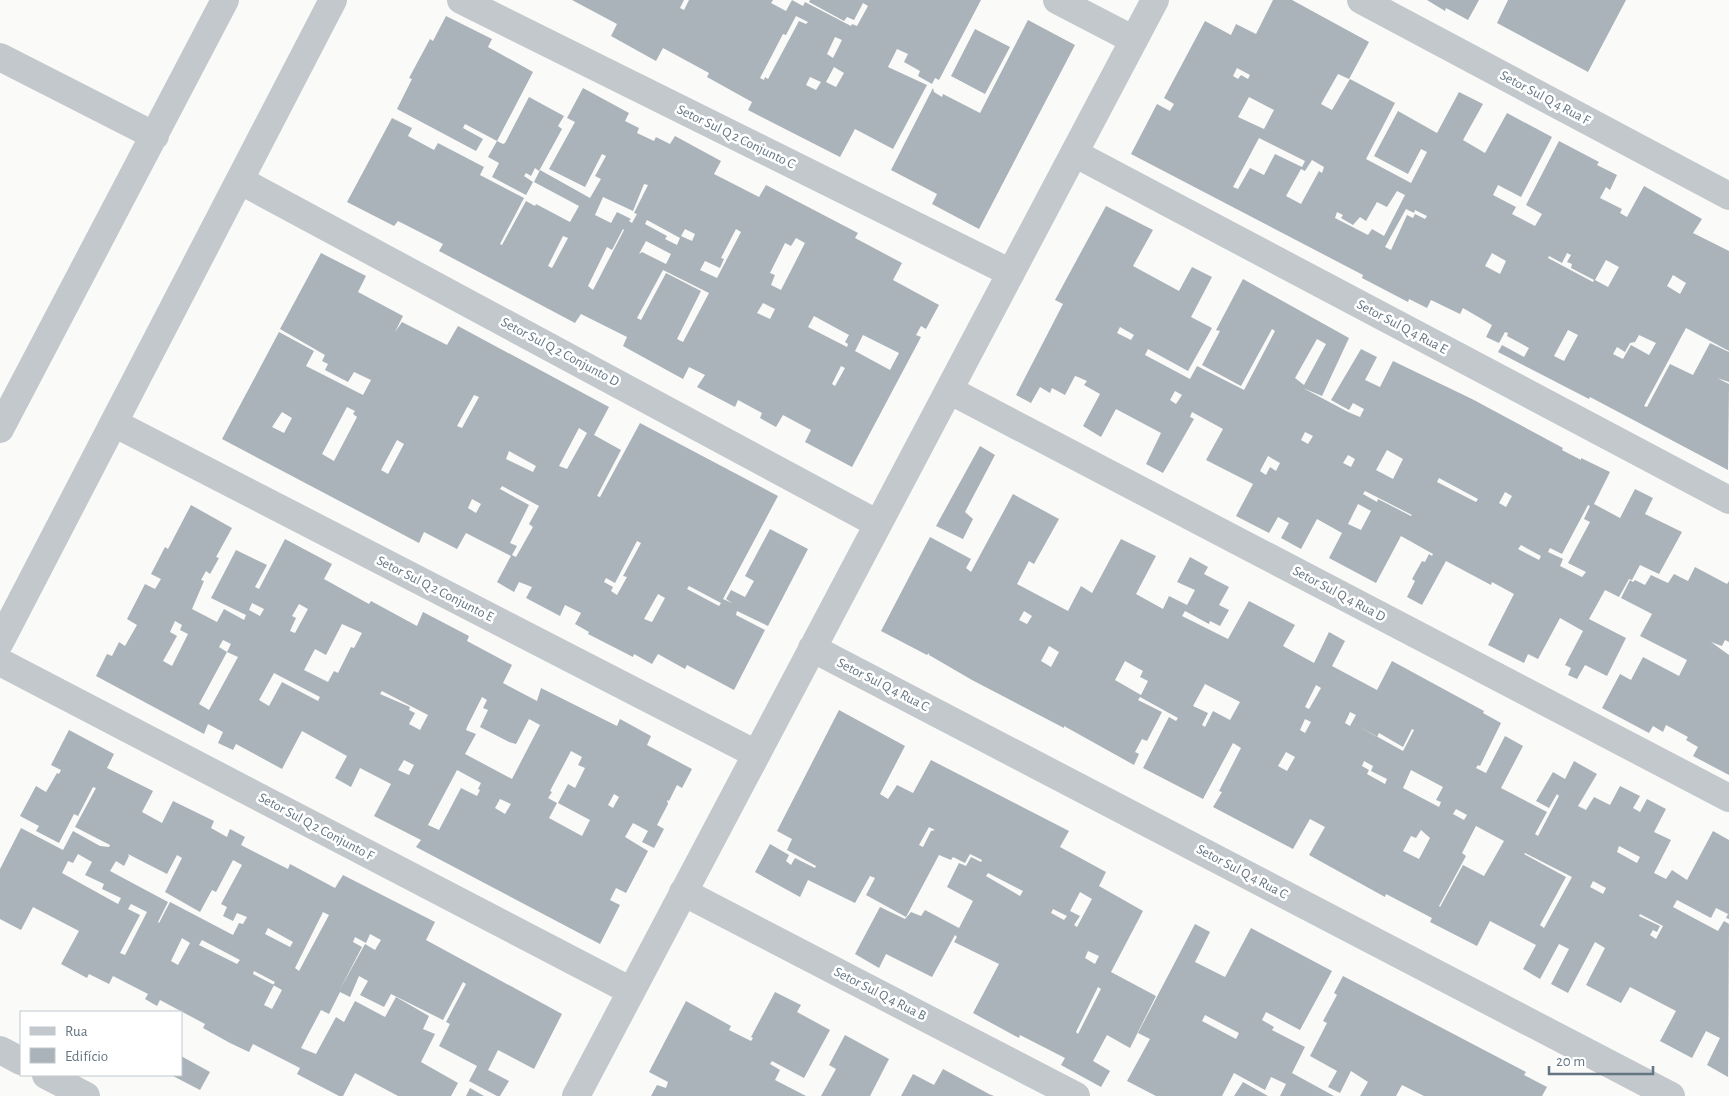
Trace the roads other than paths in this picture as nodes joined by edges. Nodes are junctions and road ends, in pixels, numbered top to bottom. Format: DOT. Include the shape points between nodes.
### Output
graph roads {
  1 [pos="225,0"];
  2 [pos="333,0"];
  3 [pos="461,0"];
  4 [pos="1057,0"];
  5 [pos="1155,0"];
  6 [pos="1361,0"];
  7 [pos="1134,40"];
  8 [pos="0,57"];
  9 [pos="154,136"];
  10 [pos="1074,153"];
  11 [pos="241,181"];
  12 [pos="1729,196"];
  13 [pos="1011,273"];
  14 [pos="949,390"];
  15 [pos="114,423"];
  16 [pos="0,429"];
  17 [pos="1729,500"];
  18 [pos="878,524"];
  19 [pos="0,642"];
  20 [pos="812,648"];
  21 [pos="0,662"];
  22 [pos="756,754"];
  23 [pos="1729,798"];
  24 [pos="684,892"];
  25 [pos="631,991"];
  26 [pos="0,1050"];
  27 [pos="20,1060"];
  28 [pos="48,1076"];
  29 [pos="86,1096"];
  30 [pos="576,1096"];
  31 [pos="1076,1096"];
  32 [pos="1671,1096"];
  1 -- 9 [label="street"];
  2 -- 11 [label="street"];
  3 -- 13 [label="street, Setor Sul Q 2 Conjunto C"];
  4 -- 7 [label="street"];
  5 -- 7 [label="street"];
  6 -- 12 [label="street, Setor Sul Q 4 Rua F"];
  7 -- 10 [label="street"];
  8 -- 9 [label="street"];
  9 -- 16 [label="street"];
  10 -- 13 [label="street"];
  10 -- 17 [label="street, Setor Sul Q 4 Rua E"];
  11 -- 15 [label="street"];
  11 -- 18 [label="street, Setor Sul Q 2 Conjunto D"];
  13 -- 14 [label="street"];
  14 -- 18 [label="street"];
  14 -- 23 [label="street, Setor Sul Q 4 Rua D"];
  15 -- 19 [label="street"];
  15 -- 22 [label="street, Setor Sul Q 2 Conjunto E"];
  18 -- 20 [label="street"];
  20 -- 22 [label="street"];
  20 -- 32 [label="street, Setor Sul Q 4 Rua C"];
  21 -- 25 [label="street, Setor Sul Q 2 Conjunto F"];
  22 -- 24 [label="street"];
  24 -- 25 [label="street"];
  24 -- 31 [label="street, Setor Sul Q 4 Rua B"];
  25 -- 30 [label="street"];
  26 -- 27 [label="street"];
  28 -- 29 [label="street"];
}
